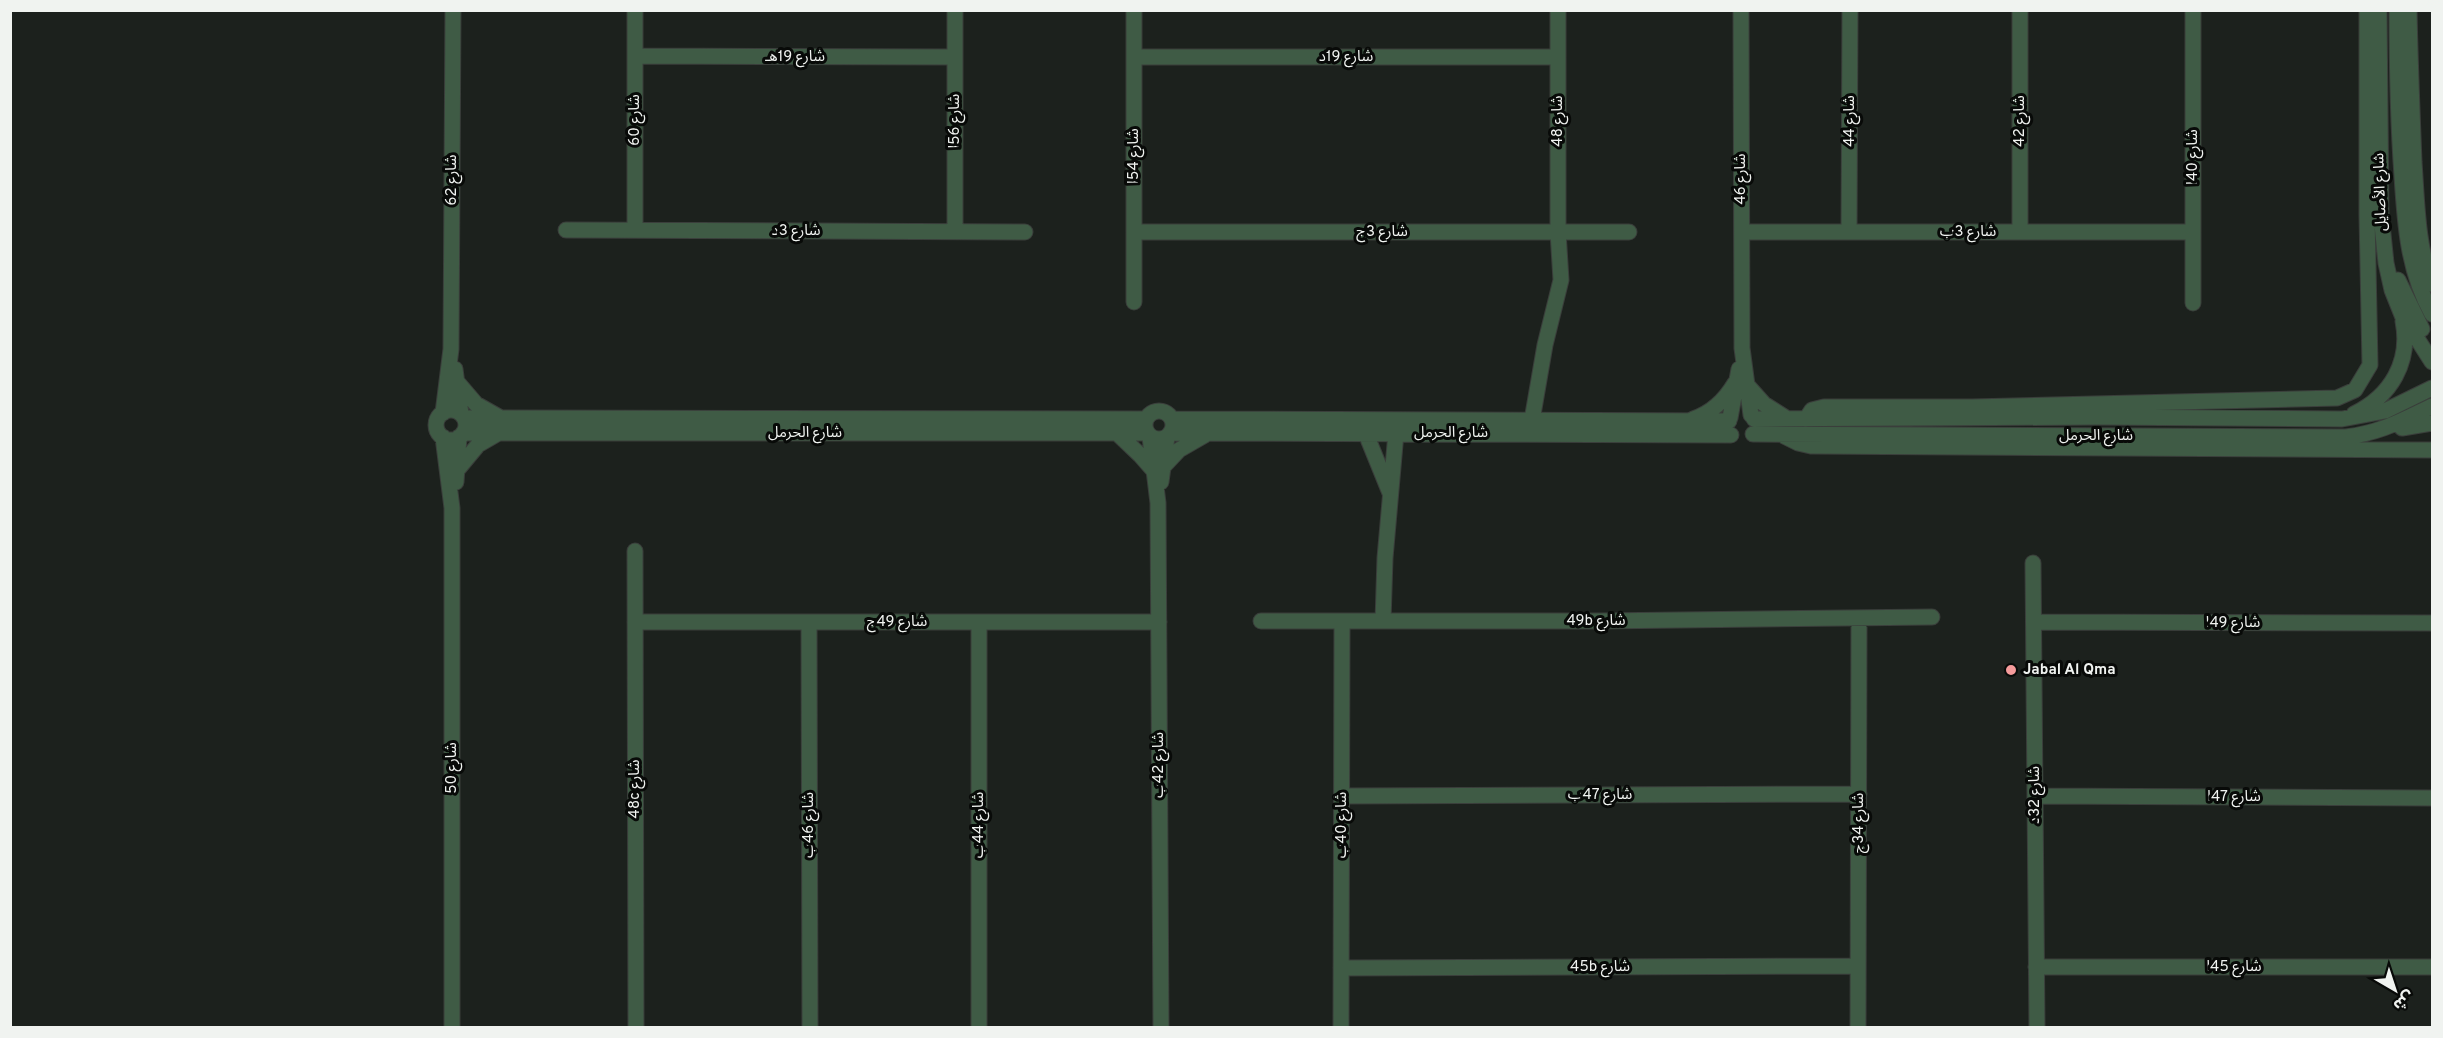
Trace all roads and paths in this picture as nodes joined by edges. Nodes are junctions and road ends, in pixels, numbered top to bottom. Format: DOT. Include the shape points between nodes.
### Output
graph roads {
  1 [pos="453,10"];
  2 [pos="635,10"];
  3 [pos="955,10"];
  4 [pos="1134,10"];
  5 [pos="1558,10"];
  6 [pos="1741,10"];
  7 [pos="1850,10"];
  8 [pos="2020,10"];
  9 [pos="2193,10"];
  10 [pos="2367,10"];
  11 [pos="2379,10"];
  12 [pos="2397,10"];
  13 [pos="2409,10"];
  14 [pos="635,56"];
  15 [pos="955,57"];
  16 [pos="1134,57"];
  17 [pos="1558,57"];
  18 [pos="2409,181"];
  19 [pos="566,230"];
  20 [pos="635,230"];
  21 [pos="955,232"];
  22 [pos="1025,232"];
  23 [pos="1134,232"];
  24 [pos="1558,232"];
  25 [pos="1629,232"];
  26 [pos="1742,232"];
  27 [pos="1849,232"];
  28 [pos="2020,232"];
  29 [pos="2193,232"];
  30 [pos="2386,263"];
  31 [pos="2433,284"];
  32 [pos="1134,303"];
  33 [pos="2193,303"];
  34 [pos="2433,314"];
  35 [pos="2402,315"];
  36 [pos="2433,345"];
  37 [pos="451,348"];
  38 [pos="2433,362"];
  39 [pos="1742,380"];
  40 [pos="457,382"];
  41 [pos="2433,388"];
  42 [pos="2079,404"];
  43 [pos="2433,406"];
  44 [pos="442,413"];
  45 [pos="2098,417"];
  46 [pos="502,418"];
  47 [pos="1788,419"];
  48 [pos="1806,419"];
  49 [pos="2342,419"];
  50 [pos="1532,420"];
  51 [pos="1689,420"];
  52 [pos="1753,422"];
  53 [pos="2433,423"];
  54 [pos="1730,425"];
  55 [pos="462,426"];
  56 [pos="1147,430"];
  57 [pos="1170,430"];
  58 [pos="2381,430"];
  59 [pos="498,433"];
  60 [pos="1117,433"];
  61 [pos="1396,433"];
  62 [pos="1210,434"];
  63 [pos="1366,434"];
  64 [pos="1781,434"];
  65 [pos="443,437"];
  66 [pos="2433,450"];
  67 [pos="1158,469"];
  68 [pos="457,472"];
  69 [pos="1392,495"];
  70 [pos="452,508"];
  71 [pos="635,551"];
  72 [pos="2033,563"];
  73 [pos="1932,617"];
  74 [pos="1859,618"];
  75 [pos="1261,621"];
  76 [pos="1383,621"];
  77 [pos="636,622"];
  78 [pos="809,622"];
  79 [pos="979,622"];
  80 [pos="1159,622"];
  81 [pos="1342,622"];
  82 [pos="2034,622"];
  83 [pos="2433,623"];
  84 [pos="1859,794"];
  85 [pos="1342,796"];
  86 [pos="2035,796"];
  87 [pos="2433,798"];
  88 [pos="1858,966"];
  89 [pos="2036,967"];
  90 [pos="2433,967"];
  91 [pos="1341,968"];
  92 [pos="452,1028"];
  93 [pos="636,1028"];
  94 [pos="810,1028"];
  95 [pos="979,1028"];
  96 [pos="1161,1028"];
  97 [pos="1341,1028"];
  98 [pos="1858,1028"];
  99 [pos="2037,1028"];
  1 -- 37 [label="street, شارع 62"];
  2 -- 14 [label="street, شارع 60"];
  3 -- 15 [label="street, شارع 56ا"];
  4 -- 16 [label="street, شارع 54ا"];
  5 -- 17 [label="street, شارع 48"];
  6 -- 26 [label="street, شارع 46"];
  7 -- 27 [label="street, شارع 44"];
  8 -- 28 [label="street, شارع 42"];
  9 -- 29 [label="street, شارع 40ا"];
  10 -- 42 [label="street" via="2370,365 2359,385 2337,398"];
  11 -- 30 [label="street, شارع الأصايل" via="2381,214"];
  12 -- 18 [label="street, شارع الأصايل" via="2398,108"];
  13 -- 18 [label="street"];
  14 -- 15 [label="street, شارع 19هـ"];
  14 -- 20 [label="street, شارع 60"];
  15 -- 21 [label="street, شارع 56ا"];
  16 -- 17 [label="street, شارع 19د"];
  16 -- 23 [label="street, شارع 54ا"];
  17 -- 24 [label="street, شارع 48"];
  18 -- 31 [label="street"];
  18 -- 34 [label="street, شارع الأصايل" via="2409,249"];
  19 -- 20 [label="street, شارع 3د"];
  20 -- 21 [label="street, شارع 3د"];
  21 -- 22 [label="street, شارع 3د"];
  23 -- 24 [label="street, شارع 3ج"];
  23 -- 32 [label="street, شارع 54ا"];
  24 -- 25 [label="street, شارع 3ج"];
  24 -- 50 [label="street, شارع 48" via="1561,280"];
  26 -- 27 [label="street, شارع 3ب"];
  26 -- 39 [label="street, شارع 46"];
  27 -- 28 [label="street, شارع 3ب"];
  28 -- 29 [label="street, شارع 3ب"];
  29 -- 33 [label="street, شارع 40ا"];
  30 -- 35 [label="street, شارع الأصايل"];
  30 -- 36 [label="street"];
  35 -- 38 [label="street, شارع الأصايل"];
  35 -- 49 [label="street" via="2405,341 2398,375 2373,402"];
  37 -- 40 [label="street, شارع 62"];
  37 -- 44 [label="street, شارع 62"];
  39 -- 47 [label="street" via="1764,404"];
  39 -- 51 [label="street" via="1707,413"];
  39 -- 52 [label="street, شارع 46"];
  39 -- 54 [label="street, شارع 46"];
  40 -- 46 [label="street" via="476,404"];
  40 -- 55 [label="street, شارع 62"];
  41 -- 49 [label="street, شارع الحرمل" via="2385,411"];
  42 -- 45 [label="street"];
  42 -- 48 [label="street" via="1824,407 1812,410"];
  43 -- 58 [label="street, شارع الحرمل"];
  44 -- 55 [label="street" via="450,410"];
  44 -- 65 [label="street" via="436,423"];
  45 -- 48 [label="street, شارع الحرمل"];
  45 -- 49 [label="street, شارع الحرمل"];
  46 -- 55 [label="street, شارع الحرمل"];
  46 -- 56 [label="street, شارع الحرمل"];
  47 -- 48 [label="street, شارع الحرمل"];
  47 -- 52 [label="street, شارع الحرمل"];
  50 -- 51 [label="street, شارع الحرمل"];
  50 -- 57 [label="street, شارع الحرمل"];
  51 -- 54 [label="street, شارع الحرمل"];
  52 -- 54 [label="street" via="1738,412"];
  52 -- 54 [label="street" via="1741,440"];
  52 -- 64 [label="street, شارع الحرمل"];
  53 -- 58 [label="street"];
  54 -- 61 [label="street, شارع الحرمل"];
  55 -- 59 [label="street, شارع الحرمل"];
  55 -- 65 [label="street" via="452,440"];
  55 -- 68 [label="street, شارع 50"];
  56 -- 57 [label="street" via="1158,439"];
  56 -- 57 [label="street" via="1152,412 1159,411 1168,414"];
  56 -- 60 [label="street, شارع الحرمل"];
  56 -- 67 [label="street, شارع 42ب"];
  57 -- 62 [label="street, شارع الحرمل"];
  57 -- 67 [label="street, شارع 42ب"];
  58 -- 64 [label="street, شارع الحرمل" via="2328,437"];
  59 -- 60 [label="street, شارع الحرمل"];
  59 -- 68 [label="street" via="469,453"];
  60 -- 67 [label="street"];
  61 -- 63 [label="street, شارع الحرمل"];
  61 -- 69 [label="street"];
  62 -- 63 [label="street, شارع الحرمل"];
  62 -- 67 [label="street" via="1189,443"];
  63 -- 69 [label="street"];
  64 -- 66 [label="street" via="1811,446"];
  65 -- 70 [label="street, شارع 50"];
  67 -- 80 [label="street, شارع 42ب"];
  68 -- 70 [label="street, شارع 50"];
  69 -- 76 [label="street"];
  70 -- 92 [label="street, شارع 50"];
  71 -- 77 [label="street, 48c شارع"];
  72 -- 82 [label="street, شارع 32د"];
  73 -- 74 [label="street, 49b شارع"];
  74 -- 76 [label="street, 49b شارع"];
  74 -- 84 [label="street, شارع 34ج"];
  75 -- 81 [label="street, 49b شارع"];
  76 -- 81 [label="street, 49b شارع"];
  77 -- 78 [label="street, شارع 49ج"];
  77 -- 93 [label="street, 48c شارع"];
  78 -- 79 [label="street, شارع 49ج"];
  78 -- 94 [label="street, شارع 46ب"];
  79 -- 80 [label="street, شارع 49ج"];
  79 -- 95 [label="street, شارع 44ب"];
  80 -- 96 [label="street, شارع 42ب"];
  81 -- 85 [label="street, شارع 40ب"];
  82 -- 83 [label="street, شارع 49ا"];
  82 -- 86 [label="street, شارع 32د"];
  84 -- 85 [label="street, شارع 47ب"];
  84 -- 88 [label="street, شارع 34ج"];
  85 -- 91 [label="street, شارع 40ب"];
  86 -- 87 [label="street, شارع 47ا"];
  86 -- 89 [label="street, شارع 32د"];
  88 -- 91 [label="street, 45b شارع"];
  88 -- 98 [label="street, شارع 34ج"];
  89 -- 90 [label="street, شارع 45ا"];
  89 -- 99 [label="street, شارع 32د"];
  91 -- 97 [label="street, شارع 40ب"];
}
